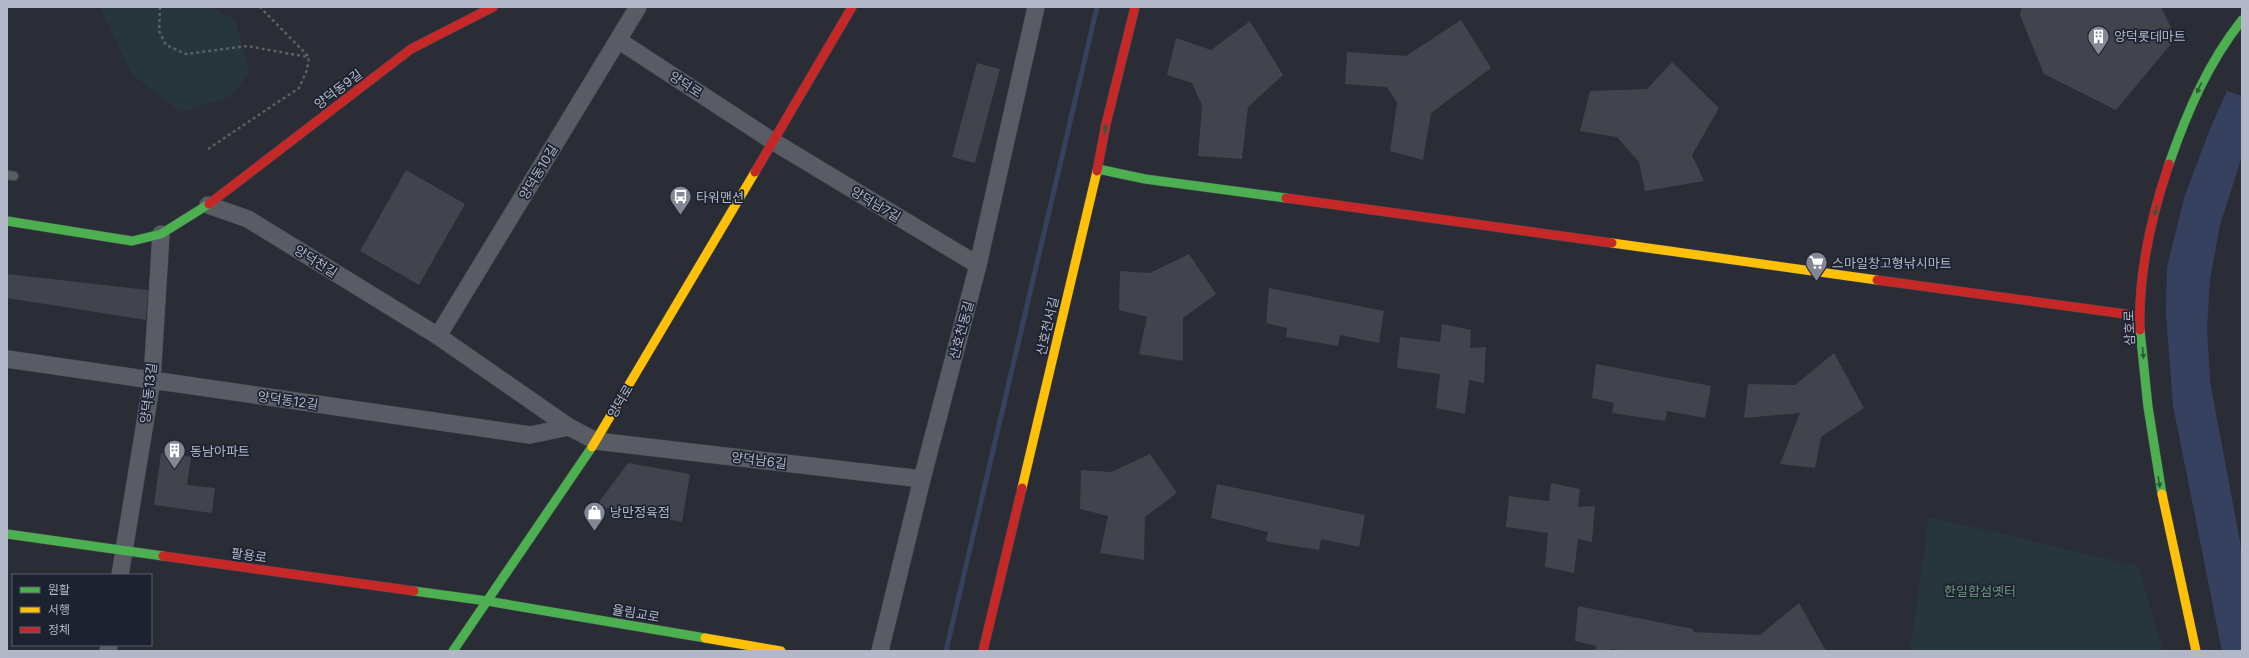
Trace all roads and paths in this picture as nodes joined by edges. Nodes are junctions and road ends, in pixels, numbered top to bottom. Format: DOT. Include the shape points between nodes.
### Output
graph roads {
  1 [pos="160,7"];
  2 [pos="260,7"];
  3 [pos="493,7"];
  4 [pos="638,7"];
  5 [pos="852,7"];
  6 [pos="1036,7"];
  7 [pos="1135,7"];
  8 [pos="2242,14"];
  9 [pos="2242,20"];
  10 [pos="2234,30"];
  11 [pos="618,40"];
  12 [pos="2231,51"];
  13 [pos="309,57"];
  14 [pos="2210,68"];
  15 [pos="774,142"];
  16 [pos="208,149"];
  17 [pos="1098,169"];
  18 [pos="208,205"];
  19 [pos="7,221"];
  20 [pos="161,234"];
  21 [pos="978,265"];
  22 [pos="2140,316"];
  23 [pos="438,336"];
  24 [pos="7,359"];
  25 [pos="152,380"];
  26 [pos="569,427"];
  27 [pos="596,441"];
  28 [pos="922,479"];
  29 [pos="7,534"];
  30 [pos="124,550"];
  31 [pos="120,574"];
  32 [pos="487,601"];
  33 [pos="453,651"];
  34 [pos="781,651"];
  35 [pos="880,651"];
  36 [pos="983,651"];
  37 [pos="2196,651"];
  1 -- 13 [label="path" via="159,31 166,45 186,54 247,46"];
  2 -- 13 [label="path"];
  3 -- 18 [label="main road, 양덕동9길" via="411,50"];
  4 -- 11 [label="street, 양덕동10길"];
  5 -- 15 [label="main road, 양덕로"];
  6 -- 21 [label="street, 산호천동길"];
  17 -- 7 [label="main road, 산호천서길, one-way" via="1106,124"];
  8 -- 10 [label="main road"];
  9 -- 10 [label="main road, 삼호로"];
  10 -- 14 [label="main road, 삼호로"];
  11 -- 15 [label="street, 양덕로"];
  11 -- 23 [label="street, 양덕동10길"];
  12 -- 14 [label="main road"];
  13 -- 16 [label="path" via="307,70 299,88"];
  14 -- 22 [label="main road, 삼호로, one-way" via="2185,119 2157,204 2147,250"];
  15 -- 21 [label="street, 양덕남7길"];
  15 -- 27 [label="main road, 양덕로"];
  17 -- 22 [label="main road" via="1145,179"];
  17 -- 36 [label="main road, 산호천서길"];
  18 -- 20 [label="main road"];
  18 -- 23 [label="street, 양덕천길" via="248,219"];
  19 -- 20 [label="main road" via="132,241"];
  20 -- 25 [label="street, 양덕동13길"];
  21 -- 28 [label="street, 산호천동길"];
  22 -- 37 [label="main road, 삼호로, one-way" via="2147,404 2160,488"];
  23 -- 26 [label="street, 양덕천길"];
  24 -- 25 [label="street, 양덕동12길"];
  25 -- 26 [label="street, 양덕동12길" via="530,435"];
  25 -- 30 [label="street, 양덕동13길"];
  26 -- 27 [label="street, 양덕천길"];
  27 -- 28 [label="street, 양덕남6길"];
  27 -- 32 [label="main road, 양덕로"];
  28 -- 35 [label="street, 산호천동길"];
  29 -- 30 [label="main road, 팔용로"];
  30 -- 31 [label="street, 양덕동13길"];
  30 -- 32 [label="main road, 팔용로"];
  32 -- 33 [label="main road, 양덕로"];
  32 -- 34 [label="main road, 율림교로"];
}
